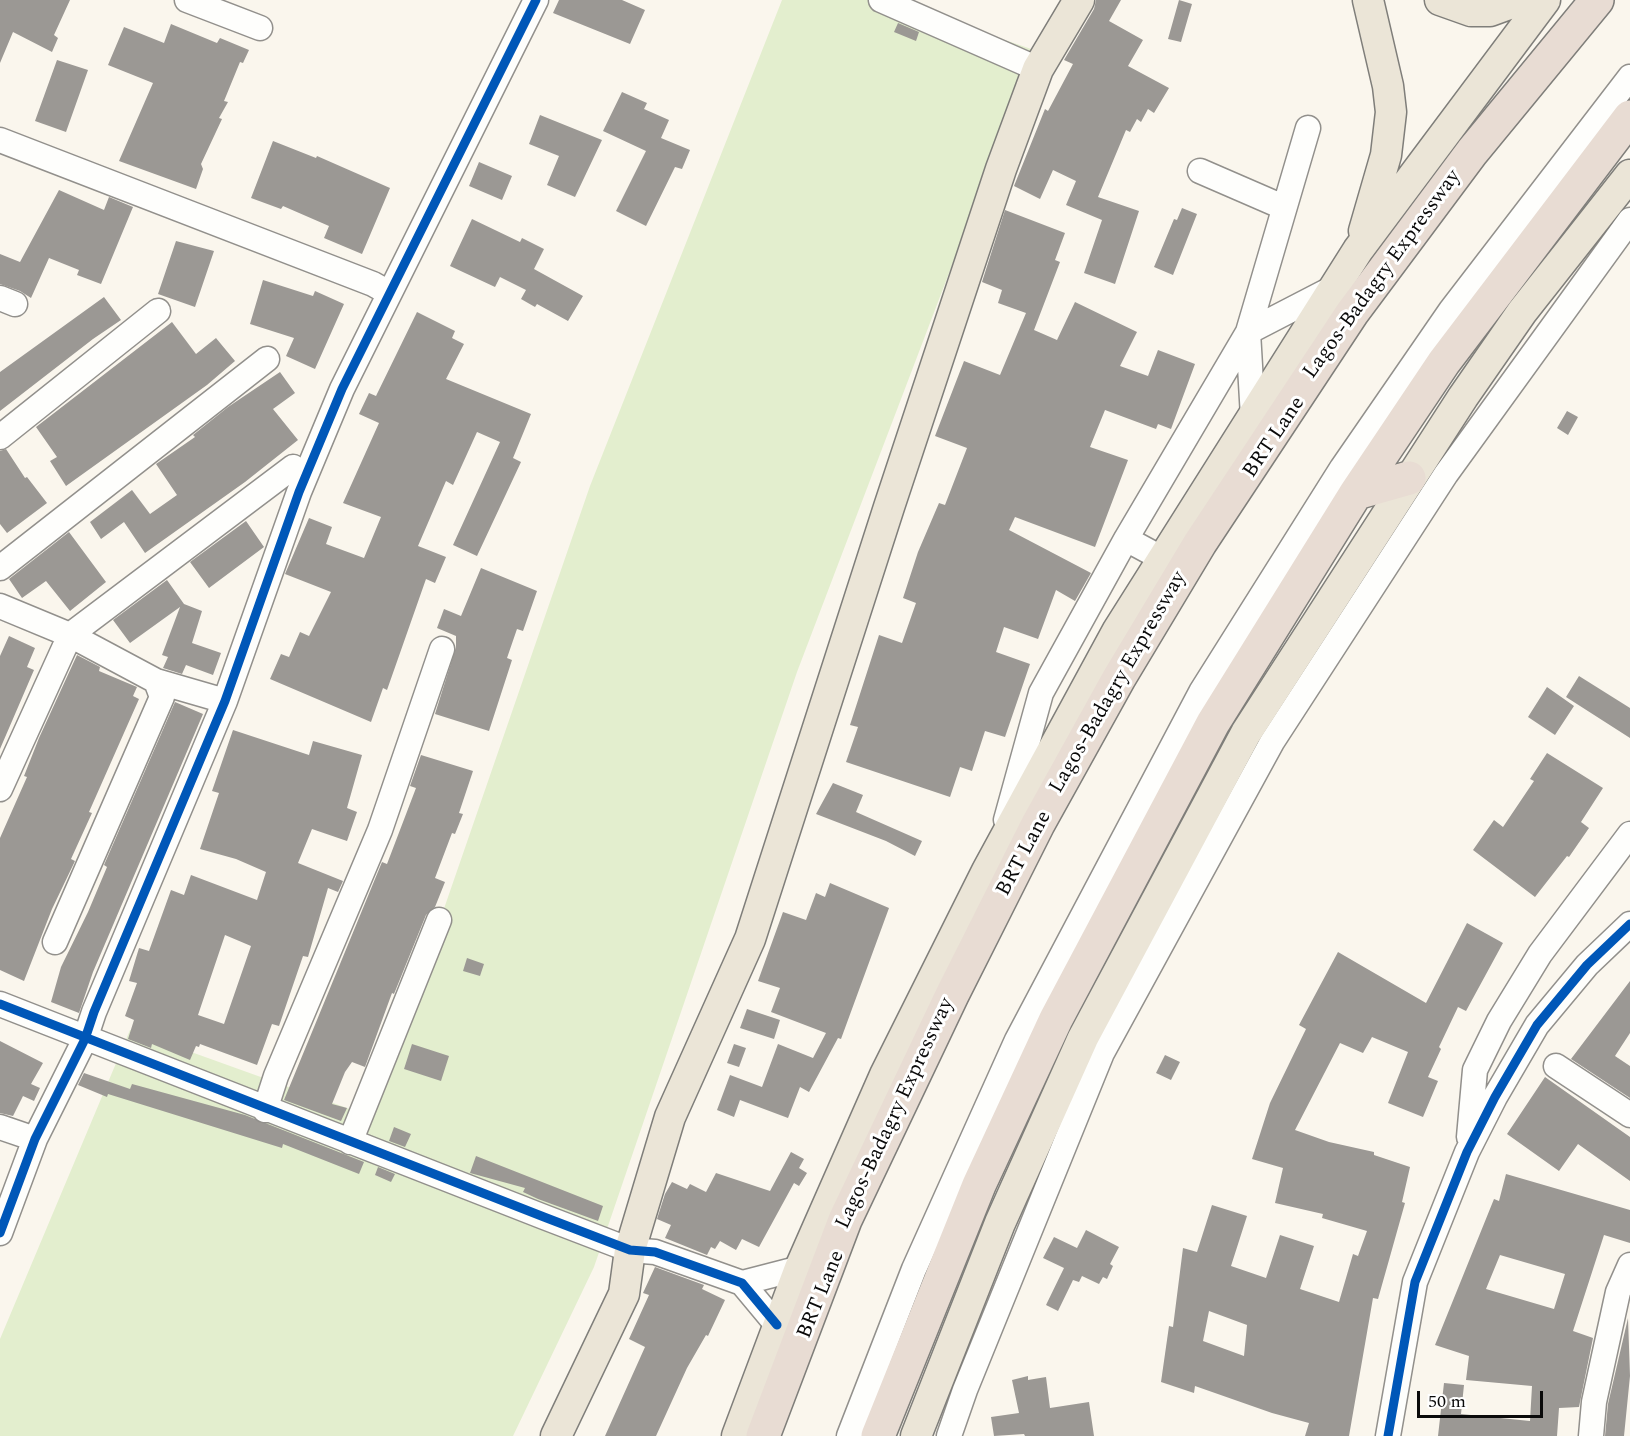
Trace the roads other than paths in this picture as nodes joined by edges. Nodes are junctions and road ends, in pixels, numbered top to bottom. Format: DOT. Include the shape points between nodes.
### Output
graph roads {
  1 [pos="187,0"];
  2 [pos="536,0"];
  3 [pos="881,0"];
  4 [pos="1079,0"];
  5 [pos="1368,0"];
  6 [pos="1440,0"];
  7 [pos="1520,0"];
  8 [pos="1545,0"];
  9 [pos="1597,0"];
  10 [pos="1602,0"];
  11 [pos="260,28"];
  12 [pos="1038,69"];
  13 [pos="1630,77"];
  14 [pos="1630,117"];
  15 [pos="1308,128"];
  16 [pos="0,140"];
  17 [pos="1200,171"];
  18 [pos="1630,175"];
  19 [pos="1283,207"];
  20 [pos="1630,220"];
  21 [pos="1358,250"];
  22 [pos="1335,286"];
  23 [pos="389,293"];
  24 [pos="158,311"];
  25 [pos="1248,332"];
  26 [pos="267,359"];
  27 [pos="1252,417"];
  28 [pos="0,436"];
  29 [pos="293,467"];
  30 [pos="1409,478"];
  31 [pos="1356,493"];
  32 [pos="1126,538"];
  33 [pos="1163,559"];
  34 [pos="0,568"];
  35 [pos="0,606"];
  36 [pos="70,635"];
  37 [pos="442,649"];
  38 [pos="156,681"];
  39 [pos="225,701"];
  40 [pos="0,789"];
  41 [pos="1630,834"];
  42 [pos="997,852"];
  43 [pos="439,920"];
  44 [pos="1630,924"];
  45 [pos="55,942"];
  46 [pos="0,1005"];
  47 [pos="85,1040"];
  48 [pos="1556,1066"];
  49 [pos="265,1110"];
  50 [pos="1630,1115"];
  51 [pos="0,1127"];
  52 [pos="35,1139"];
  53 [pos="350,1142"];
  54 [pos="1467,1152"];
  55 [pos="0,1233"];
  56 [pos="630,1250"];
  57 [pos="1630,1265"];
  58 [pos="800,1268"];
  59 [pos="742,1283"];
  60 [pos="777,1325"];
  61 [pos="540,1436"];
  62 [pos="556,1436"];
  63 [pos="737,1436"];
  64 [pos="763,1436"];
  65 [pos="769,1436"];
  66 [pos="849,1436"];
  67 [pos="878,1436"];
  68 [pos="916,1436"];
  69 [pos="949,1436"];
  70 [pos="1388,1436"];
  71 [pos="1591,1436"];
  1 -- 11 [label="street"];
  2 -- 23 [label="street"];
  3 -- 12 [label="street"];
  4 -- 12 [label="main road"];
  5 -- 21 [label="main road" via="1391,112 1386,155"];
  6 -- 7 [label="main road" via="1471,11 1501,9"];
  8 -- 21 [label="main road, Lagos-Badagry Expressway"];
  9 -- 64 [label="highway, Lagos-Badagry Expressway" via="1472,152 1352,313 1200,543 1119,678 1038,824 845,1220"];
  10 -- 65 [label="street, BRT Lane" via="1577,26 1474,158 1353,321 1204,545 1083,746 1004,892 870,1178 815,1309"];
  12 -- 56 [label="main road" via="889,507 750,939 670,1117"];
  13 -- 66 [label="street" via="1450,310 1342,468 1201,692 1017,1040 914,1269"];
  14 -- 31 [label="highway" via="1444,362"];
  15 -- 19 [label="street"];
  16 -- 23 [label="street"];
  17 -- 19 [label="street"];
  18 -- 30 [label="main road" via="1521,312"];
  19 -- 25 [label="street"];
  20 -- 69 [label="street" via="1446,474 1272,742 1102,1053"];
  21 -- 22 [label="main road, Lagos-Badagry Expressway"];
  22 -- 25 [label="street"];
  22 -- 27 [label="main road, Lagos-Badagry Expressway"];
  23 -- 39 [label="street" via="298,492"];
  24 -- 28 [label="street"];
  25 -- 27 [label="street"];
  25 -- 32 [label="street"];
  26 -- 34 [label="street"];
  27 -- 33 [label="main road, Lagos-Badagry Expressway"];
  29 -- 36 [label="street"];
  30 -- 31 [label="highway"];
  30 -- 68 [label="main road" via="1246,733 1083,1038 1000,1223"];
  31 -- 67 [label="highway" via="1213,723 1056,1019 979,1185"];
  32 -- 33 [label="street"];
  32 -- 42 [label="street" via="1041,693"];
  33 -- 42 [label="main road, Lagos-Badagry Expressway" via="1118,630"];
  35 -- 36 [label="street"];
  36 -- 38 [label="street"];
  36 -- 40 [label="street"];
  37 -- 49 [label="street" via="380,830"];
  38 -- 39 [label="street"];
  38 -- 45 [label="street" via="162,697"];
  39 -- 47 [label="street"];
  41 -- 54 [label="street" via="1540,954 1499,1021 1475,1070"];
  42 -- 58 [label="main road, Lagos-Badagry Expressway" via="885,1075"];
  43 -- 53 [label="street"];
  44 -- 54 [label="street" via="1587,965 1537,1025"];
  46 -- 47 [label="street"];
  47 -- 49 [label="street"];
  47 -- 52 [label="street"];
  48 -- 50 [label="street"];
  49 -- 53 [label="street"];
  51 -- 52 [label="street"];
  52 -- 55 [label="street"];
  53 -- 56 [label="street"];
  54 -- 70 [label="street" via="1416,1282"];
  56 -- 59 [label="street" via="655,1252"];
  56 -- 61 [label="main road" via="608,1287"];
  56 -- 62 [label="main road" via="624,1294"];
  57 -- 71 [label="street" via="1618,1292 1594,1402"];
  58 -- 59 [label="street"];
  58 -- 60 [label="main road, Lagos-Badagry Expressway"];
  59 -- 60 [label="street"];
  60 -- 63 [label="main road, Lagos-Badagry Expressway"];
}
